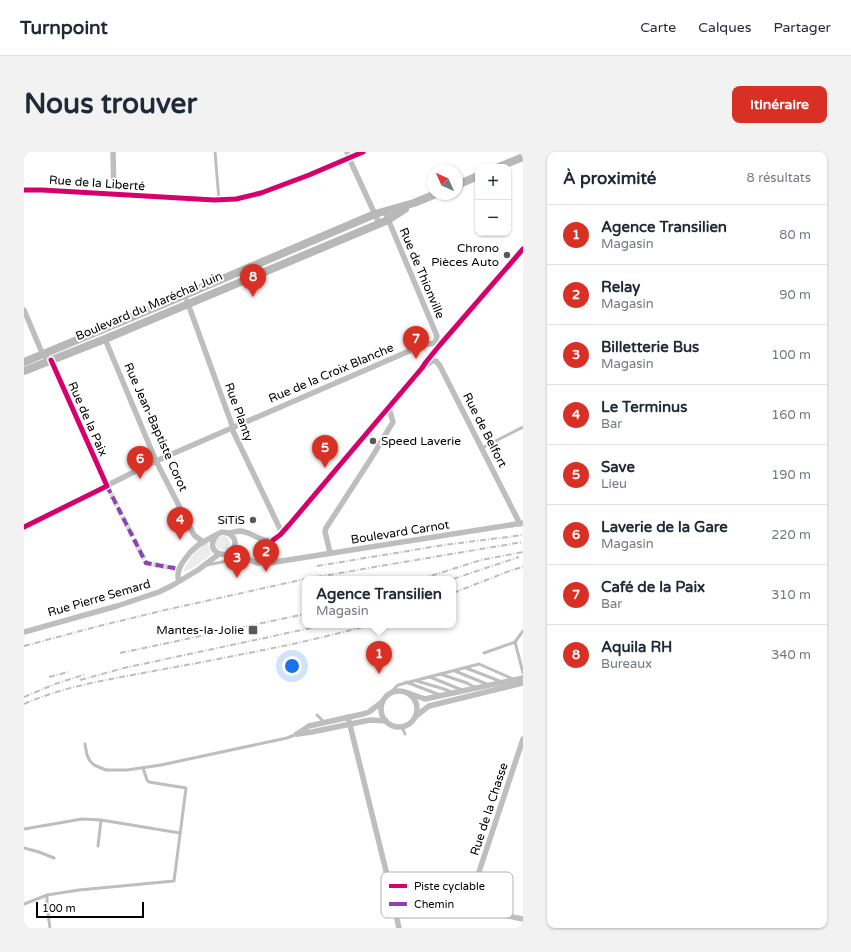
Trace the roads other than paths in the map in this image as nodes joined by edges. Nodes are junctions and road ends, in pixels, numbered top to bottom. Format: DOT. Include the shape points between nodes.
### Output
graph roads {
  1 [pos="112,152"];
  2 [pos="215,152"];
  3 [pos="363,152"];
  4 [pos="348,155"];
  5 [pos="523,157"];
  6 [pos="506,164"];
  7 [pos="475,177"];
  8 [pos="463,182"];
  9 [pos="24,190"];
  10 [pos="114,194"];
  11 [pos="427,198"];
  12 [pos="219,200"];
  13 [pos="375,214"];
  14 [pos="386,216"];
  15 [pos="379,223"];
  16 [pos="523,249"];
  17 [pos="186,299"];
  18 [pos="24,310"];
  19 [pos="104,339"];
  20 [pos="437,345"];
  21 [pos="43,355"];
  22 [pos="51,360"];
  23 [pos="24,362"];
  24 [pos="422,368"];
  25 [pos="24,371"];
  26 [pos="389,408"];
  27 [pos="232,428"];
  28 [pos="523,428"];
  29 [pos="482,448"];
  30 [pos="156,461"];
  31 [pos="107,486"];
  32 [pos="522,524"];
  33 [pos="24,527"];
  34 [pos="228,533"];
  35 [pos="282,533"];
  36 [pos="216,535"];
  37 [pos="203,542"];
  38 [pos="330,553"];
  39 [pos="219,554"];
  40 [pos="227,554"];
  41 [pos="246,557"];
  42 [pos="205,565"];
  43 [pos="179,582"];
  44 [pos="523,631"];
  45 [pos="24,632"];
  46 [pos="515,642"];
  47 [pos="484,653"];
  48 [pos="466,668"];
  49 [pos="454,671"];
  50 [pos="523,673"];
  51 [pos="440,674"];
  52 [pos="429,677"];
  53 [pos="523,678"];
  54 [pos="415,680"];
  55 [pos="514,680"];
  56 [pos="405,682"];
  57 [pos="502,682"];
  58 [pos="523,683"];
  59 [pos="489,685"];
  60 [pos="476,688"];
  61 [pos="463,691"];
  62 [pos="390,693"];
  63 [pos="408,693"];
  64 [pos="453,693"];
  65 [pos="442,696"];
  66 [pos="382,702"];
  67 [pos="317,715"];
  68 [pos="416,716"];
  69 [pos="348,717"];
  70 [pos="386,721"];
  71 [pos="324,722"];
  72 [pos="350,724"];
  73 [pos="402,727"];
  74 [pos="297,734"];
  75 [pos="405,734"];
  76 [pos="523,739"];
  77 [pos="85,744"];
  78 [pos="143,768"];
  79 [pos="101,820"];
  80 [pos="24,829"];
  81 [pos="180,833"];
  82 [pos="98,846"];
  83 [pos="24,848"];
  84 [pos="54,858"];
  85 [pos="386,872"];
  86 [pos="480,872"];
  87 [pos="47,895"];
  88 [pos="24,904"];
  89 [pos="513,917"];
  90 [pos="397,918"];
  91 [pos="523,919"];
  92 [pos="50,928"];
  93 [pos="399,928"];
  1 -- 10 [label="street"];
  2 -- 12 [label="lane"];
  3 -- 4 [label="street, Rue de la Liberté"];
  4 -- 12 [label="street, Rue de la Liberté" via="309,175 262,193"];
  4 -- 13 [label="street"];
  5 -- 6 [label="main road"];
  7 -- 8 [label="main road"];
  9 -- 10 [label="street, Rue de la Liberté"];
  10 -- 12 [label="street, Rue de la Liberté"];
  11 -- 14 [label="main road, Boulevard du Maréchal Juin"];
  13 -- 14 [label="main road, Boulevard du Maréchal Juin"];
  13 -- 15 [label="street"];
  13 -- 17 [label="main road, Boulevard du Maréchal Juin"];
  14 -- 15 [label="main road, Boulevard du Maréchal Juin"];
  14 -- 20 [label="street, Rue de Thionville" via="437,336"];
  15 -- 17 [label="main road, Boulevard du Maréchal Juin"];
  16 -- 20 [label="street"];
  17 -- 19 [label="main road, Boulevard du Maréchal Juin"];
  17 -- 21 [label="main road, Boulevard du Maréchal Juin"];
  17 -- 27 [label="street, Rue Planty"];
  18 -- 21 [label="street"];
  19 -- 22 [label="main road, Boulevard du Maréchal Juin"];
  19 -- 30 [label="street, Rue Jean-Baptiste Corot"];
  20 -- 24 [label="street"];
  20 -- 27 [label="street, Rue de la Croix Blanche" via="423,345"];
  21 -- 22 [label="street"];
  21 -- 23 [label="main road, Boulevard du Maréchal Juin"];
  22 -- 25 [label="main road, Boulevard du Maréchal Juin"];
  22 -- 31 [label="street, Rue de la Paix"];
  24 -- 26 [label="street"];
  24 -- 29 [label="street, Rue de Belfort" via="432,361 436,361 440,366"];
  26 -- 35 [label="street"];
  26 -- 38 [label="street" via="393,422 326,528"];
  27 -- 30 [label="street, Rue de la Croix Blanche"];
  27 -- 35 [label="street, Rue Planty"];
  28 -- 29 [label="lane"];
  29 -- 32 [label="street, Rue de Belfort"];
  30 -- 31 [label="street, Rue de la Croix Blanche"];
  30 -- 37 [label="street, Rue Jean-Baptiste Corot" via="194,535"];
  31 -- 33 [label="street, Rue de la Croix Blanche"];
  32 -- 38 [label="street, Boulevard Carnot"];
  34 -- 35 [label="street" via="241,531 265,541 273,540"];
  34 -- 36 [label="street"];
  34 -- 40 [label="street" via="234,538 235,543 232,551"];
  36 -- 37 [label="street"];
  36 -- 39 [label="street" via="212,543"];
  37 -- 43 [label="street" via="193,548 182,562 177,577"];
  38 -- 41 [label="street, Boulevard Carnot" via="270,563 257,563"];
  39 -- 40 [label="street"];
  39 -- 42 [label="street, Rue Pierre Semard"];
  40 -- 41 [label="street, Boulevard Carnot"];
  41 -- 42 [label="lane"];
  42 -- 43 [label="street, Rue Pierre Semard"];
  43 -- 45 [label="street, Rue Pierre Semard" via="159,592 116,606"];
  44 -- 46 [label="lane"];
  46 -- 47 [label="lane"];
  46 -- 50 [label="lane"];
  48 -- 49 [label="lane"];
  48 -- 55 [label="lane" via="480,664"];
  48 -- 57 [label="lane"];
  49 -- 51 [label="lane"];
  49 -- 59 [label="lane"];
  51 -- 52 [label="lane"];
  51 -- 60 [label="lane"];
  52 -- 54 [label="lane"];
  52 -- 61 [label="lane"];
  53 -- 55 [label="street"];
  54 -- 56 [label="lane"];
  54 -- 64 [label="lane"];
  55 -- 57 [label="street"];
  56 -- 62 [label="lane"];
  56 -- 65 [label="lane"];
  57 -- 59 [label="street"];
  58 -- 68 [label="street" via="429,706"];
  59 -- 60 [label="street"];
  60 -- 61 [label="street"];
  61 -- 64 [label="street"];
  62 -- 63 [label="street"];
  62 -- 66 [label="street"];
  63 -- 65 [label="street" via="425,699"];
  63 -- 68 [label="street" via="415,702"];
  64 -- 65 [label="street"];
  66 -- 69 [label="street" via="369,712"];
  66 -- 70 [label="street" via="381,712"];
  67 -- 71 [label="lane"];
  68 -- 73 [label="street"];
  69 -- 71 [label="street"];
  69 -- 72 [label="street"];
  70 -- 72 [label="street" via="371,720"];
  70 -- 73 [label="street" via="396,727"];
  71 -- 74 [label="street" via="308,726"];
  72 -- 74 [label="street"];
  72 -- 85 [label="street"];
  73 -- 75 [label="lane"];
  74 -- 78 [label="lane"];
  76 -- 86 [label="street, Rue de la Chasse"];
  77 -- 78 [label="lane" via="90,761 106,770"];
  78 -- 81 [label="lane" via="149,782 186,788"];
  79 -- 80 [label="lane" via="82,819"];
  79 -- 81 [label="lane"];
  79 -- 82 [label="lane"];
  81 -- 87 [label="lane" via="174,881"];
  83 -- 84 [label="lane"];
  87 -- 88 [label="lane"];
  87 -- 92 [label="lane"];
  89 -- 91 [label="street"];
  90 -- 93 [label="street"];
}
